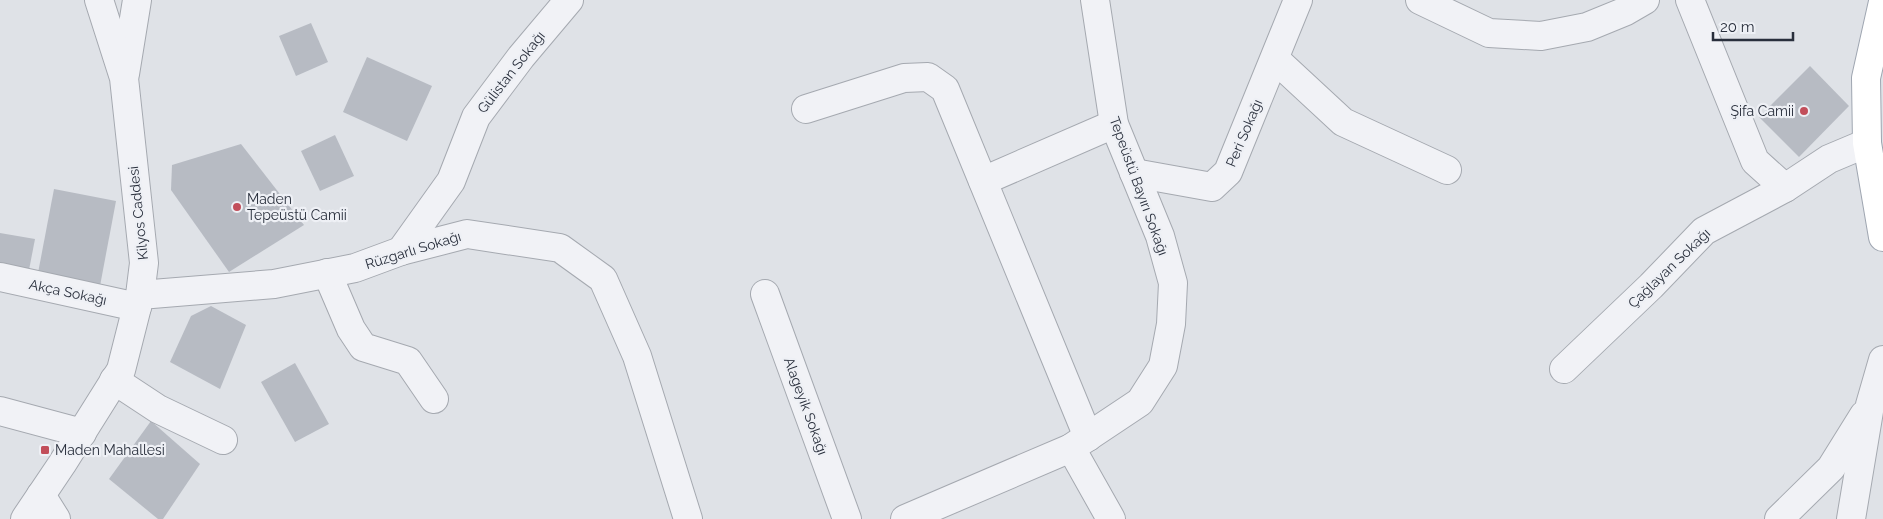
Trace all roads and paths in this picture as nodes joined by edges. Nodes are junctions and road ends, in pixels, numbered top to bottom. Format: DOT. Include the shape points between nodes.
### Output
graph roads {
  1 [pos="99,0"];
  2 [pos="137,0"];
  3 [pos="569,0"];
  4 [pos="1095,0"];
  5 [pos="1298,0"];
  6 [pos="1420,0"];
  7 [pos="1645,0"];
  8 [pos="1690,0"];
  9 [pos="1883,2"];
  10 [pos="1275,59"];
  11 [pos="124,78"];
  12 [pos="806,109"];
  13 [pos="1114,124"];
  14 [pos="1867,143"];
  15 [pos="1447,170"];
  16 [pos="1134,172"];
  17 [pos="982,181"];
  18 [pos="1784,188"];
  19 [pos="1883,237"];
  20 [pos="401,251"];
  21 [pos="327,274"];
  22 [pos="0,277"];
  23 [pos="765,294"];
  24 [pos="138,301"];
  25 [pos="1883,360"];
  26 [pos="1564,369"];
  27 [pos="114,380"];
  28 [pos="434,400"];
  29 [pos="1870,406"];
  30 [pos="0,411"];
  31 [pos="82,433"];
  32 [pos="222,440"];
  33 [pos="1079,443"];
  34 [pos="41,495"];
  35 [pos="25,519"];
  36 [pos="56,519"];
  37 [pos="688,519"];
  38 [pos="847,519"];
  39 [pos="905,519"];
  40 [pos="1111,519"];
  41 [pos="1779,519"];
  42 [pos="1851,519"];
  1 -- 11 [label="street, Kilyos Caddesi"];
  2 -- 11 [label="street"];
  3 -- 20 [label="street, Gülistan Sokağı" via="476,117 451,181"];
  4 -- 13 [label="street, Tepeüstü Bayırı Sokağı"];
  5 -- 10 [label="street, Peri Sokağı"];
  6 -- 7 [label="street" via="1489,33 1541,36 1587,27"];
  8 -- 18 [label="street" via="1755,161"];
  9 -- 14 [label="main road" via="1866,78"];
  10 -- 15 [label="street" via="1344,122"];
  10 -- 16 [label="street, Peri Sokağı" via="1228,172 1212,187"];
  11 -- 24 [label="street, Kilyos Caddesi" via="144,263"];
  12 -- 17 [label="street" via="904,78 928,77 945,89"];
  13 -- 16 [label="street, Tepeüstü Bayırı Sokağı"];
  13 -- 17 [label="street"];
  14 -- 18 [label="street, Çağlayan Sokağı" via="1829,158"];
  14 -- 19 [label="main road"];
  16 -- 33 [label="street, Tepeüstü Bayırı Sokağı" via="1160,236 1173,283 1171,324 1163,366 1140,402"];
  17 -- 33 [label="street"];
  18 -- 26 [label="street, Çağlayan Sokağı" via="1704,232"];
  20 -- 21 [label="street, Rüzgarlı Sokağı" via="355,268"];
  20 -- 37 [label="street, Rüzgarlı Sokağı" via="467,234 560,248 603,279 637,356"];
  21 -- 24 [label="street, Rüzgarlı Sokağı"];
  21 -- 28 [label="street" via="362,347 408,360"];
  22 -- 24 [label="street, Akça Sokağı"];
  23 -- 38 [label="street, Alageyik Sokağı"];
  24 -- 27 [label="street, Kilyos Caddesi" via="121,370"];
  25 -- 29 [label="street"];
  27 -- 31 [label="street, Kilyos Caddesi"];
  27 -- 32 [label="street" via="158,409"];
  29 -- 41 [label="street" via="1831,468"];
  29 -- 42 [label="street"];
  30 -- 31 [label="street"];
  31 -- 34 [label="street, Kilyos Caddesi"];
  33 -- 39 [label="street, Tepeüstü Bayırı Sokağı"];
  33 -- 40 [label="street"];
  34 -- 35 [label="street, Kilyos Caddesi"];
  34 -- 36 [label="street"];
}
